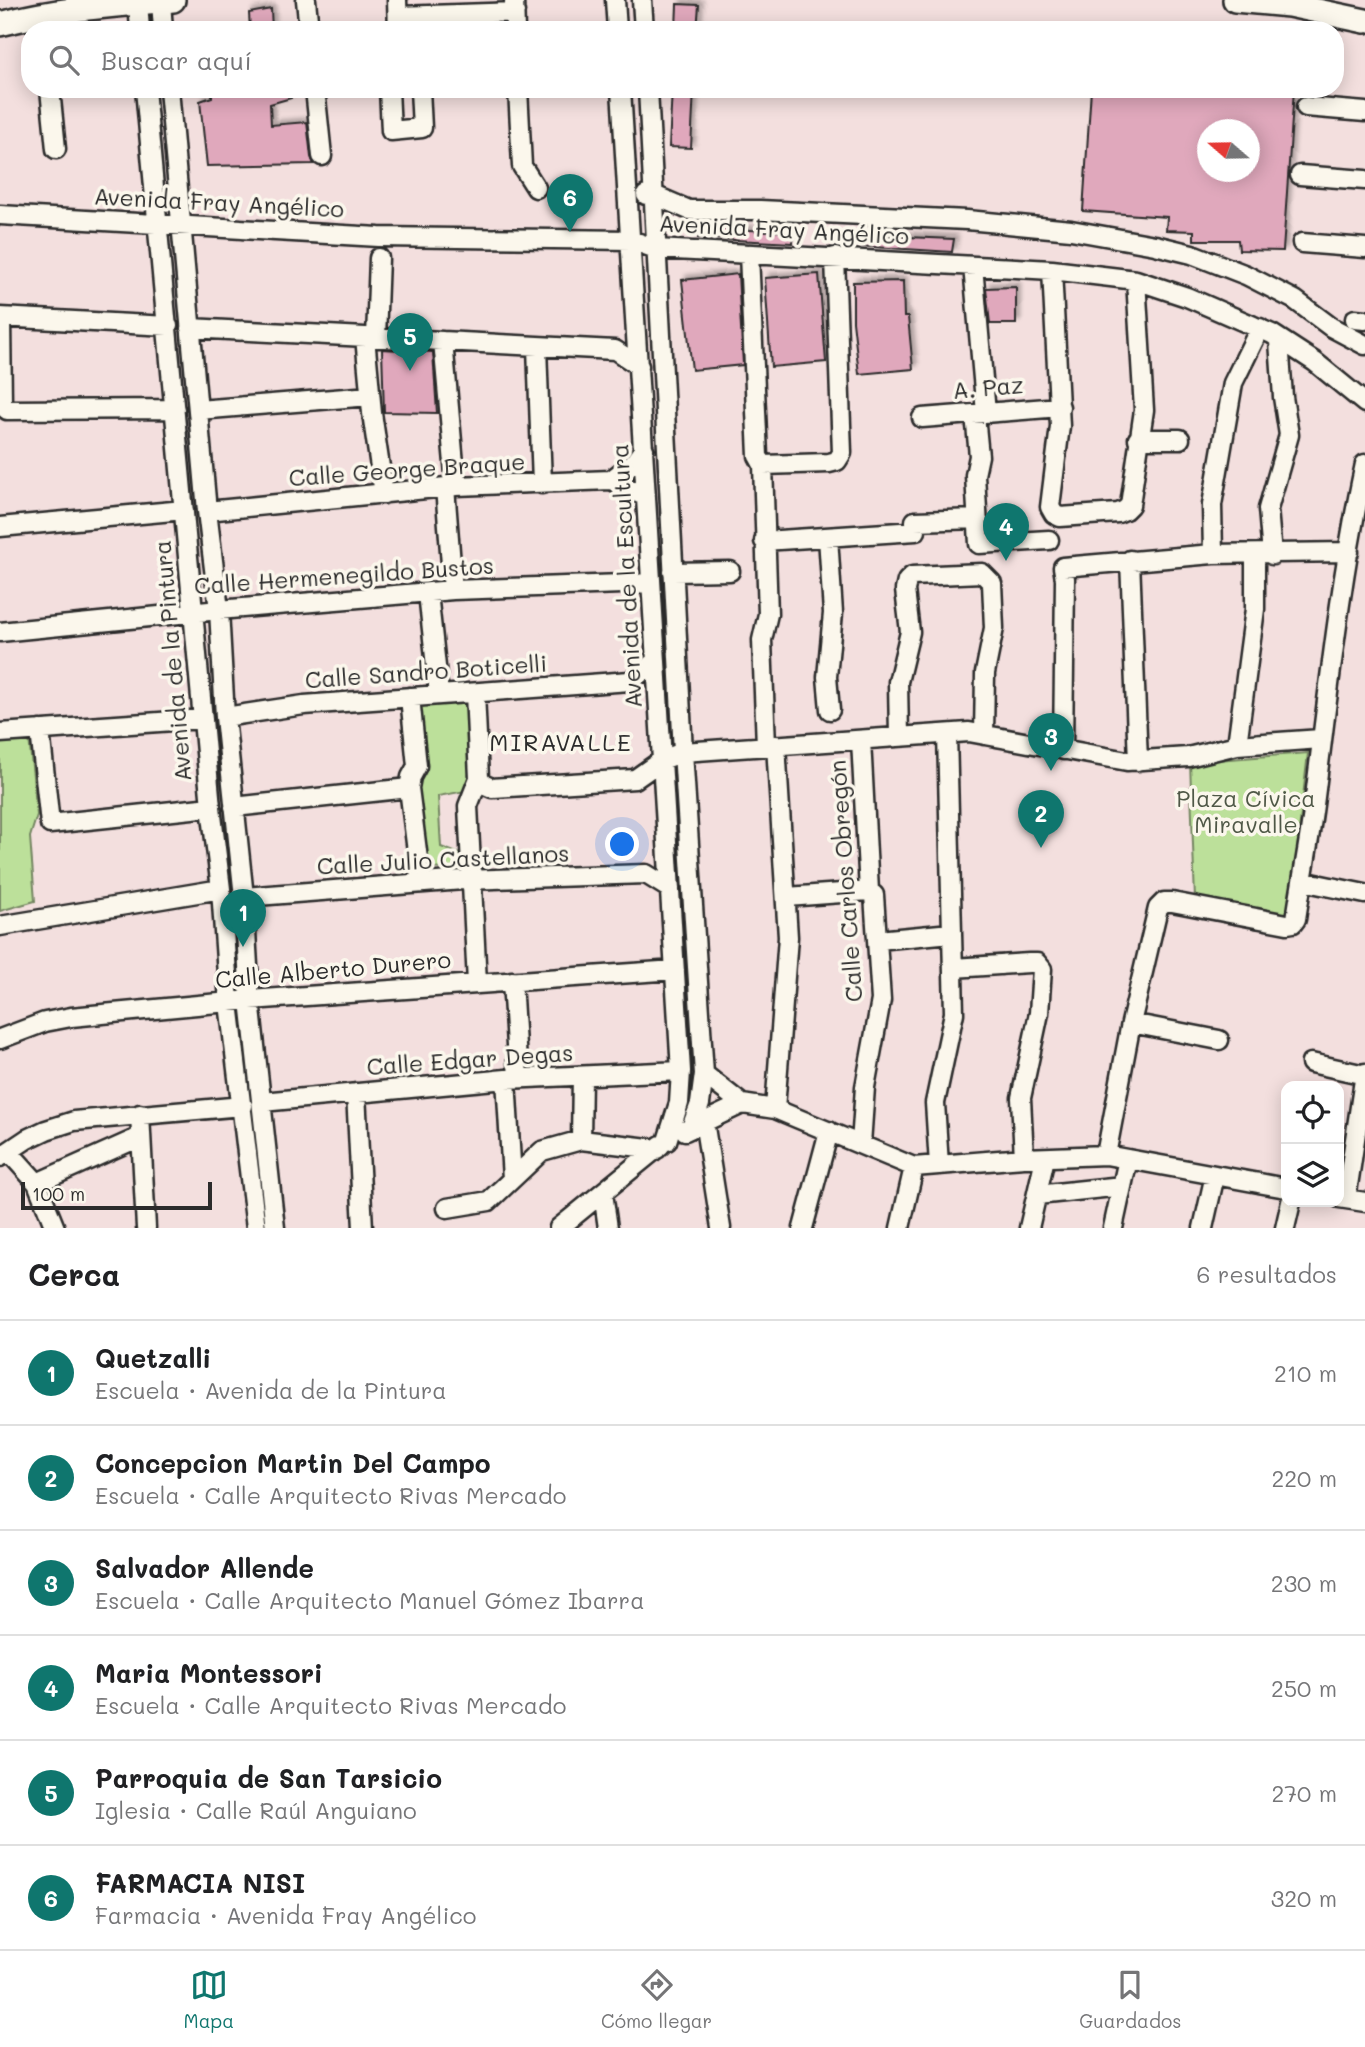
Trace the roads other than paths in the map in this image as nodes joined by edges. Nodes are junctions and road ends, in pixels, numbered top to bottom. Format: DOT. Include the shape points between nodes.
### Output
graph roads {
  1 [pos="173,0"];
  2 [pos="306,0"];
  3 [pos="615,0"];
  4 [pos="642,0"];
  5 [pos="1235,0"];
  6 [pos="161,1"];
  7 [pos="138,2"];
  8 [pos="1356,12"];
  9 [pos="515,14"];
  10 [pos="398,15"];
  11 [pos="48,21"];
  12 [pos="139,21"];
  13 [pos="162,21"];
  14 [pos="308,21"];
  15 [pos="616,21"];
  16 [pos="643,21"];
  17 [pos="21,23"];
  18 [pos="0,24"];
  19 [pos="51,98"];
  20 [pos="146,98"];
  21 [pos="170,98"];
  22 [pos="316,98"];
  23 [pos="389,98"];
  24 [pos="420,98"];
  25 [pos="518,98"];
  26 [pos="622,98"];
  27 [pos="649,98"];
  28 [pos="1306,107"];
  29 [pos="1365,112"];
  30 [pos="56,149"];
  31 [pos="322,156"];
  32 [pos="1300,175"];
  33 [pos="1365,180"];
  34 [pos="536,188"];
  35 [pos="654,195"];
  36 [pos="629,200"];
  37 [pos="0,215"];
  38 [pos="156,225"];
  39 [pos="180,225"];
  40 [pos="631,240"];
  41 [pos="1302,243"];
  42 [pos="1365,248"];
  43 [pos="656,249"];
  44 [pos="749,254"];
  45 [pos="835,257"];
  46 [pos="379,258"];
  47 [pos="973,266"];
  48 [pos="1052,270"];
  49 [pos="1136,280"];
  50 [pos="1,317"];
  51 [pos="168,326"];
  52 [pos="190,328"];
  53 [pos="1260,328"];
  54 [pos="637,334"];
  55 [pos="371,338"];
  56 [pos="443,341"];
  57 [pos="1279,341"];
  58 [pos="1365,345"];
  59 [pos="537,346"];
  60 [pos="615,350"];
  61 [pos="639,366"];
  62 [pos="1365,403"];
  63 [pos="371,404"];
  64 [pos="1060,407"];
  65 [pos="175,409"];
  66 [pos="198,410"];
  67 [pos="980,414"];
  68 [pos="922,418"];
  69 [pos="1138,439"];
  70 [pos="1180,439"];
  71 [pos="644,449"];
  72 [pos="1365,464"];
  73 [pos="763,465"];
  74 [pos="611,480"];
  75 [pos="542,484"];
  76 [pos="451,487"];
  77 [pos="384,494"];
  78 [pos="646,497"];
  79 [pos="184,510"];
  80 [pos="207,510"];
  81 [pos="978,519"];
  82 [pos="0,527"];
  83 [pos="828,537"];
  84 [pos="1049,540"];
  85 [pos="764,541"];
  86 [pos="1349,552"];
  87 [pos="1213,554"];
  88 [pos="1263,554"];
  89 [pos="1130,560"];
  90 [pos="730,571"];
  91 [pos="673,572"];
  92 [pos="652,583"];
  93 [pos="453,590"];
  94 [pos="428,593"];
  95 [pos="219,610"];
  96 [pos="193,613"];
  97 [pos="0,632"];
  98 [pos="656,662"];
  99 [pos="630,681"];
  100 [pos="475,693"];
  101 [pos="439,694"];
  102 [pos="410,697"];
  103 [pos="659,700"];
  104 [pos="830,710"];
  105 [pos="225,717"];
  106 [pos="203,719"];
  107 [pos="40,730"];
  108 [pos="0,733"];
  109 [pos="947,734"];
  110 [pos="984,735"];
  111 [pos="899,737"];
  112 [pos="1321,739"];
  113 [pos="862,740"];
  114 [pos="1237,745"];
  115 [pos="771,746"];
  116 [pos="1063,750"];
  117 [pos="682,751"];
  118 [pos="662,760"];
  119 [pos="1138,761"];
  120 [pos="635,779"];
  121 [pos="481,781"];
  122 [pos="409,788"];
  123 [pos="664,794"];
  124 [pos="211,807"];
  125 [pos="234,807"];
  126 [pos="668,852"];
  127 [pos="646,874"];
  128 [pos="472,880"];
  129 [pos="1301,881"];
  130 [pos="421,883"];
  131 [pos="670,888"];
  132 [pos="221,889"];
  133 [pos="869,891"];
  134 [pos="1365,894"];
  135 [pos="787,897"];
  136 [pos="244,898"];
  137 [pos="0,926"];
  138 [pos="951,933"];
  139 [pos="878,940"];
  140 [pos="953,968"];
  141 [pos="675,970"];
  142 [pos="512,981"];
  143 [pos="477,983"];
  144 [pos="250,1000"];
  145 [pos="229,1003"];
  146 [pos="1131,1024"];
  147 [pos="0,1040"];
  148 [pos="1219,1040"];
  149 [pos="1311,1063"];
  150 [pos="681,1071"];
  151 [pos="704,1074"];
  152 [pos="1365,1074"];
  153 [pos="582,1076"];
  154 [pos="512,1078"];
  155 [pos="356,1093"];
  156 [pos="262,1102"];
  157 [pos="742,1104"];
  158 [pos="243,1106"];
  159 [pos="775,1108"];
  160 [pos="141,1114"];
  161 [pos="698,1124"];
  162 [pos="829,1131"];
  163 [pos="140,1137"];
  164 [pos="581,1140"];
  165 [pos="861,1144"];
  166 [pos="662,1145"];
  167 [pos="5,1154"];
  168 [pos="1106,1155"];
  169 [pos="1024,1158"];
  170 [pos="1045,1158"];
  171 [pos="1128,1159"];
  172 [pos="939,1165"];
  173 [pos="914,1167"];
  174 [pos="1216,1175"];
  175 [pos="512,1180"];
  176 [pos="37,1183"];
  177 [pos="1122,1186"];
  178 [pos="1281,1187"];
  179 [pos="1344,1187"];
  180 [pos="603,1193"];
  181 [pos="1037,1195"];
  182 [pos="1344,1198"];
  183 [pos="1365,1202"];
  184 [pos="1290,1207"];
  185 [pos="447,1208"];
  186 [pos="607,1223"];
  187 [pos="1285,1227"];
  188 [pos="55,1228"];
  189 [pos="146,1228"];
  190 [pos="256,1228"];
  191 [pos="275,1228"];
  192 [pos="363,1228"];
  193 [pos="559,1228"];
  194 [pos="721,1228"];
  195 [pos="803,1228"];
  196 [pos="900,1228"];
  197 [pos="1029,1228"];
  198 [pos="1113,1228"];
  199 [pos="1203,1228"];
  1 -- 6 [label="main road"];
  2 -- 14 [label="street"];
  3 -- 15 [label="street"];
  4 -- 16 [label="street"];
  5 -- 8 [label="main road"];
  6 -- 7 [label="main road"];
  6 -- 13 [label="street"];
  7 -- 11 [label="main road"];
  7 -- 12 [label="street"];
  9 -- 10 [label="street"];
  17 -- 18 [label="main road"];
  19 -- 30 [label="street"];
  20 -- 38 [label="street, Avenida de la Pintura"];
  21 -- 39 [label="street, Avenida de la Pintura"];
  22 -- 31 [label="street"];
  23 -- 24 [label="street" via="391,131 422,128"];
  25 -- 34 [label="street" via="522,166"];
  26 -- 36 [label="street, Avenida de la Escultura"];
  27 -- 35 [label="street, Avenida de la Escultura"];
  28 -- 29 [label="street"];
  32 -- 33 [label="street"];
  35 -- 36 [label="street, Avenida Fray Angélico"];
  35 -- 43 [label="street, Avenida de la Escultura"];
  35 -- 58 [label="street, Avenida Fray Angélico" via="689,209 967,220 1071,230 1155,245 1246,275"];
  36 -- 40 [label="street, Avenida de la Escultura"];
  37 -- 38 [label="street, Avenida Fray Angélico"];
  38 -- 39 [label="street, Avenida Fray Angélico"];
  38 -- 51 [label="street, Avenida de la Pintura"];
  39 -- 40 [label="street, Avenida Fray Angélico" via="379,237"];
  39 -- 52 [label="street, Avenida de la Pintura"];
  40 -- 43 [label="street, Avenida Fray Angélico"];
  40 -- 54 [label="street, Avenida de la Escultura"];
  41 -- 42 [label="street"];
  43 -- 44 [label="street, Avenida Fray Angélico"];
  43 -- 91 [label="street, Avenida de la Escultura"];
  44 -- 45 [label="street, Avenida Fray Angélico"];
  44 -- 73 [label="street" via="758,456"];
  45 -- 47 [label="street, Avenida Fray Angélico"];
  45 -- 73 [label="street" via="842,453 829,463"];
  46 -- 55 [label="street"];
  47 -- 48 [label="street, Avenida Fray Angélico"];
  47 -- 67 [label="street"];
  48 -- 49 [label="street, Avenida Fray Angélico"];
  48 -- 64 [label="street"];
  49 -- 53 [label="street, Avenida Fray Angélico"];
  49 -- 69 [label="street" via="1144,410"];
  50 -- 51 [label="street"];
  50 -- 65 [label="street" via="2,405 7,410"];
  51 -- 65 [label="street, Avenida de la Pintura"];
  52 -- 55 [label="street"];
  52 -- 66 [label="street, Avenida de la Pintura"];
  53 -- 57 [label="street, Avenida Fray Angélico"];
  53 -- 87 [label="street" via="1233,383 1212,505"];
  54 -- 60 [label="street"];
  54 -- 61 [label="street, Avenida de la Escultura"];
  55 -- 56 [label="street"];
  55 -- 63 [label="street"];
  56 -- 59 [label="street"];
  56 -- 76 [label="street"];
  57 -- 62 [label="street, Avenida Fray Angélico" via="1315,362"];
  57 -- 88 [label="street" via="1289,435 1268,509"];
  59 -- 60 [label="street"];
  59 -- 75 [label="street"];
  60 -- 61 [label="street"];
  61 -- 71 [label="street, Avenida de la Escultura"];
  63 -- 66 [label="street"];
  63 -- 77 [label="street"];
  64 -- 67 [label="street, A. Paz"];
  64 -- 69 [label="street" via="1050,507 1060,517 1125,510 1130,505"];
  65 -- 79 [label="street, Avenida de la Pintura"];
  66 -- 80 [label="street, Avenida de la Pintura"];
  67 -- 68 [label="street, A. Paz"];
  67 -- 81 [label="street" via="975,475"];
  69 -- 70 [label="street"];
  71 -- 74 [label="street"];
  71 -- 78 [label="street, Avenida de la Escultura"];
  72 -- 86 [label="street"];
  73 -- 85 [label="street"];
  74 -- 75 [label="street, Calle George Braque"];
  74 -- 78 [label="street, Calle George Braque"];
  75 -- 76 [label="street, Calle George Braque"];
  76 -- 77 [label="street, Calle George Braque"];
  76 -- 93 [label="street"];
  77 -- 80 [label="street, Calle George Braque"];
  78 -- 92 [label="street, Avenida de la Escultura"];
  79 -- 82 [label="street"];
  79 -- 96 [label="street, Avenida de la Pintura"];
  80 -- 95 [label="street, Avenida de la Pintura"];
  81 -- 83 [label="street" via="915,521 916,531"];
  81 -- 84 [label="street" via="979,544"];
  83 -- 85 [label="street"];
  83 -- 104 [label="street" via="834,613 827,677"];
  85 -- 115 [label="street" via="768,614 762,640"];
  86 -- 88 [label="street"];
  86 -- 112 [label="street"];
  87 -- 88 [label="street"];
  87 -- 89 [label="street"];
  88 -- 114 [label="street"];
  89 -- 116 [label="street" via="1063,567"];
  89 -- 119 [label="street"];
  90 -- 91 [label="street"];
  91 -- 117 [label="street, Avenida de la Escultura"];
  92 -- 93 [label="street, Calle Hermenegildo Bustos"];
  92 -- 98 [label="street, Avenida de la Escultura"];
  93 -- 94 [label="street, Calle Hermenegildo Bustos"];
  94 -- 95 [label="street, Calle Hermenegildo Bustos"];
  94 -- 101 [label="street"];
  95 -- 96 [label="street, Calle Hermenegildo Bustos"];
  95 -- 105 [label="street, Avenida de la Pintura"];
  96 -- 97 [label="street, Calle Hermenegildo Bustos"];
  96 -- 106 [label="street, Avenida de la Pintura"];
  98 -- 99 [label="street"];
  98 -- 103 [label="street, Avenida de la Escultura"];
  99 -- 100 [label="street, Calle Sandro Boticelli"];
  99 -- 103 [label="street"];
  100 -- 101 [label="street, Calle Sandro Boticelli"];
  100 -- 121 [label="street"];
  101 -- 102 [label="street, Calle Sandro Boticelli"];
  102 -- 105 [label="street, Calle Sandro Boticelli"];
  102 -- 122 [label="street" via="417,766"];
  103 -- 118 [label="street, Avenida de la Escultura"];
  105 -- 125 [label="street, Avenida de la Pintura"];
  106 -- 107 [label="street"];
  106 -- 124 [label="street, Avenida de la Pintura"];
  107 -- 108 [label="street"];
  107 -- 124 [label="street" via="50,824"];
  109 -- 110 [label="street"];
  109 -- 111 [label="street"];
  109 -- 138 [label="street"];
  110 -- 111 [label="street" via="985,673 994,628 992,583 982,573 912,576 907,581 910,632 898,682"];
  110 -- 116 [label="street"];
  111 -- 113 [label="street"];
  112 -- 114 [label="street"];
  112 -- 129 [label="street"];
  113 -- 115 [label="street"];
  113 -- 133 [label="street, Calle Carlos Obregón"];
  114 -- 119 [label="street" via="1188,757"];
  115 -- 117 [label="street"];
  115 -- 135 [label="street"];
  116 -- 119 [label="street"];
  117 -- 118 [label="street"];
  117 -- 151 [label="street, Avenida de la Escultura"];
  118 -- 120 [label="street"];
  118 -- 123 [label="street, Avenida de la Escultura"];
  120 -- 121 [label="street" via="492,788"];
  120 -- 123 [label="street"];
  121 -- 128 [label="street" via="468,806"];
  122 -- 125 [label="street"];
  122 -- 130 [label="street"];
  123 -- 126 [label="street, Avenida de la Escultura"];
  124 -- 132 [label="street, Avenida de la Pintura"];
  125 -- 136 [label="street, Avenida de la Pintura"];
  126 -- 127 [label="street"];
  126 -- 131 [label="street, Avenida de la Escultura"];
  127 -- 128 [label="street, Calle Julio Castellanos"];
  127 -- 131 [label="street"];
  128 -- 130 [label="street, Calle Julio Castellanos"];
  128 -- 143 [label="street"];
  129 -- 134 [label="street"];
  129 -- 146 [label="street" via="1296,919 1287,924 1164,902 1158,908"];
  130 -- 136 [label="street, Calle Julio Castellanos"];
  131 -- 141 [label="street, Avenida de la Escultura"];
  132 -- 137 [label="street"];
  132 -- 145 [label="street, Avenida de la Pintura"];
  133 -- 135 [label="street"];
  133 -- 139 [label="street, Calle Carlos Obregón" via="874,895"];
  135 -- 159 [label="street"];
  136 -- 144 [label="street, Avenida de la Pintura"];
  138 -- 139 [label="street"];
  138 -- 140 [label="street"];
  139 -- 165 [label="street, Calle Carlos Obregón" via="881,1000 864,1087"];
  140 -- 169 [label="street" via="1037,963 1042,969 1039,1013 1021,1098"];
  140 -- 172 [label="street" via="954,1013 935,1103"];
  141 -- 142 [label="street, Calle Alberto Durero"];
  141 -- 150 [label="street, Avenida de la Escultura"];
  142 -- 143 [label="street, Calle Alberto Durero"];
  142 -- 154 [label="street"];
  143 -- 144 [label="street, Calle Alberto Durero"];
  144 -- 145 [label="street, Calle Alberto Durero"];
  144 -- 156 [label="street, Avenida de la Pintura"];
  145 -- 147 [label="street, Calle Alberto Durero" via="71,1017"];
  145 -- 158 [label="street, Avenida de la Pintura"];
  146 -- 148 [label="street"];
  146 -- 168 [label="street"];
  149 -- 152 [label="street"];
  150 -- 153 [label="street, Calle Edgar Degas"];
  150 -- 166 [label="street, Avenida de la Escultura" via="679,1103"];
  151 -- 157 [label="street"];
  151 -- 161 [label="street, Avenida de la Escultura"];
  152 -- 179 [label="street"];
  153 -- 154 [label="street, Calle Edgar Degas"];
  153 -- 164 [label="street"];
  154 -- 155 [label="street, Calle Edgar Degas"];
  154 -- 175 [label="street"];
  155 -- 156 [label="street, Calle Edgar Degas"];
  155 -- 192 [label="street"];
  156 -- 191 [label="street, Avenida de la Pintura"];
  157 -- 159 [label="street"];
  157 -- 161 [label="street"];
  158 -- 160 [label="street"];
  158 -- 190 [label="street, Avenida de la Pintura"];
  159 -- 162 [label="street"];
  160 -- 163 [label="street"];
  160 -- 167 [label="street" via="74,1121 46,1130"];
  161 -- 166 [label="street"];
  161 -- 194 [label="street"];
  162 -- 165 [label="street"];
  162 -- 195 [label="street"];
  163 -- 176 [label="street"];
  163 -- 189 [label="street"];
  164 -- 166 [label="street"];
  164 -- 175 [label="street" via="542,1151"];
  165 -- 173 [label="street"];
  166 -- 180 [label="street"];
  167 -- 176 [label="street"];
  168 -- 170 [label="street"];
  168 -- 171 [label="street"];
  169 -- 170 [label="street"];
  169 -- 172 [label="street"];
  170 -- 181 [label="street"];
  171 -- 174 [label="street"];
  171 -- 177 [label="street"];
  172 -- 173 [label="street"];
  173 -- 196 [label="street"];
  174 -- 178 [label="street"];
  174 -- 199 [label="street"];
  175 -- 185 [label="street" via="489,1202"];
  176 -- 188 [label="street"];
  177 -- 181 [label="street"];
  177 -- 198 [label="street"];
  180 -- 186 [label="street"];
  180 -- 193 [label="street"];
  181 -- 197 [label="street"];
  182 -- 183 [label="street"];
  184 -- 187 [label="street"];
}
